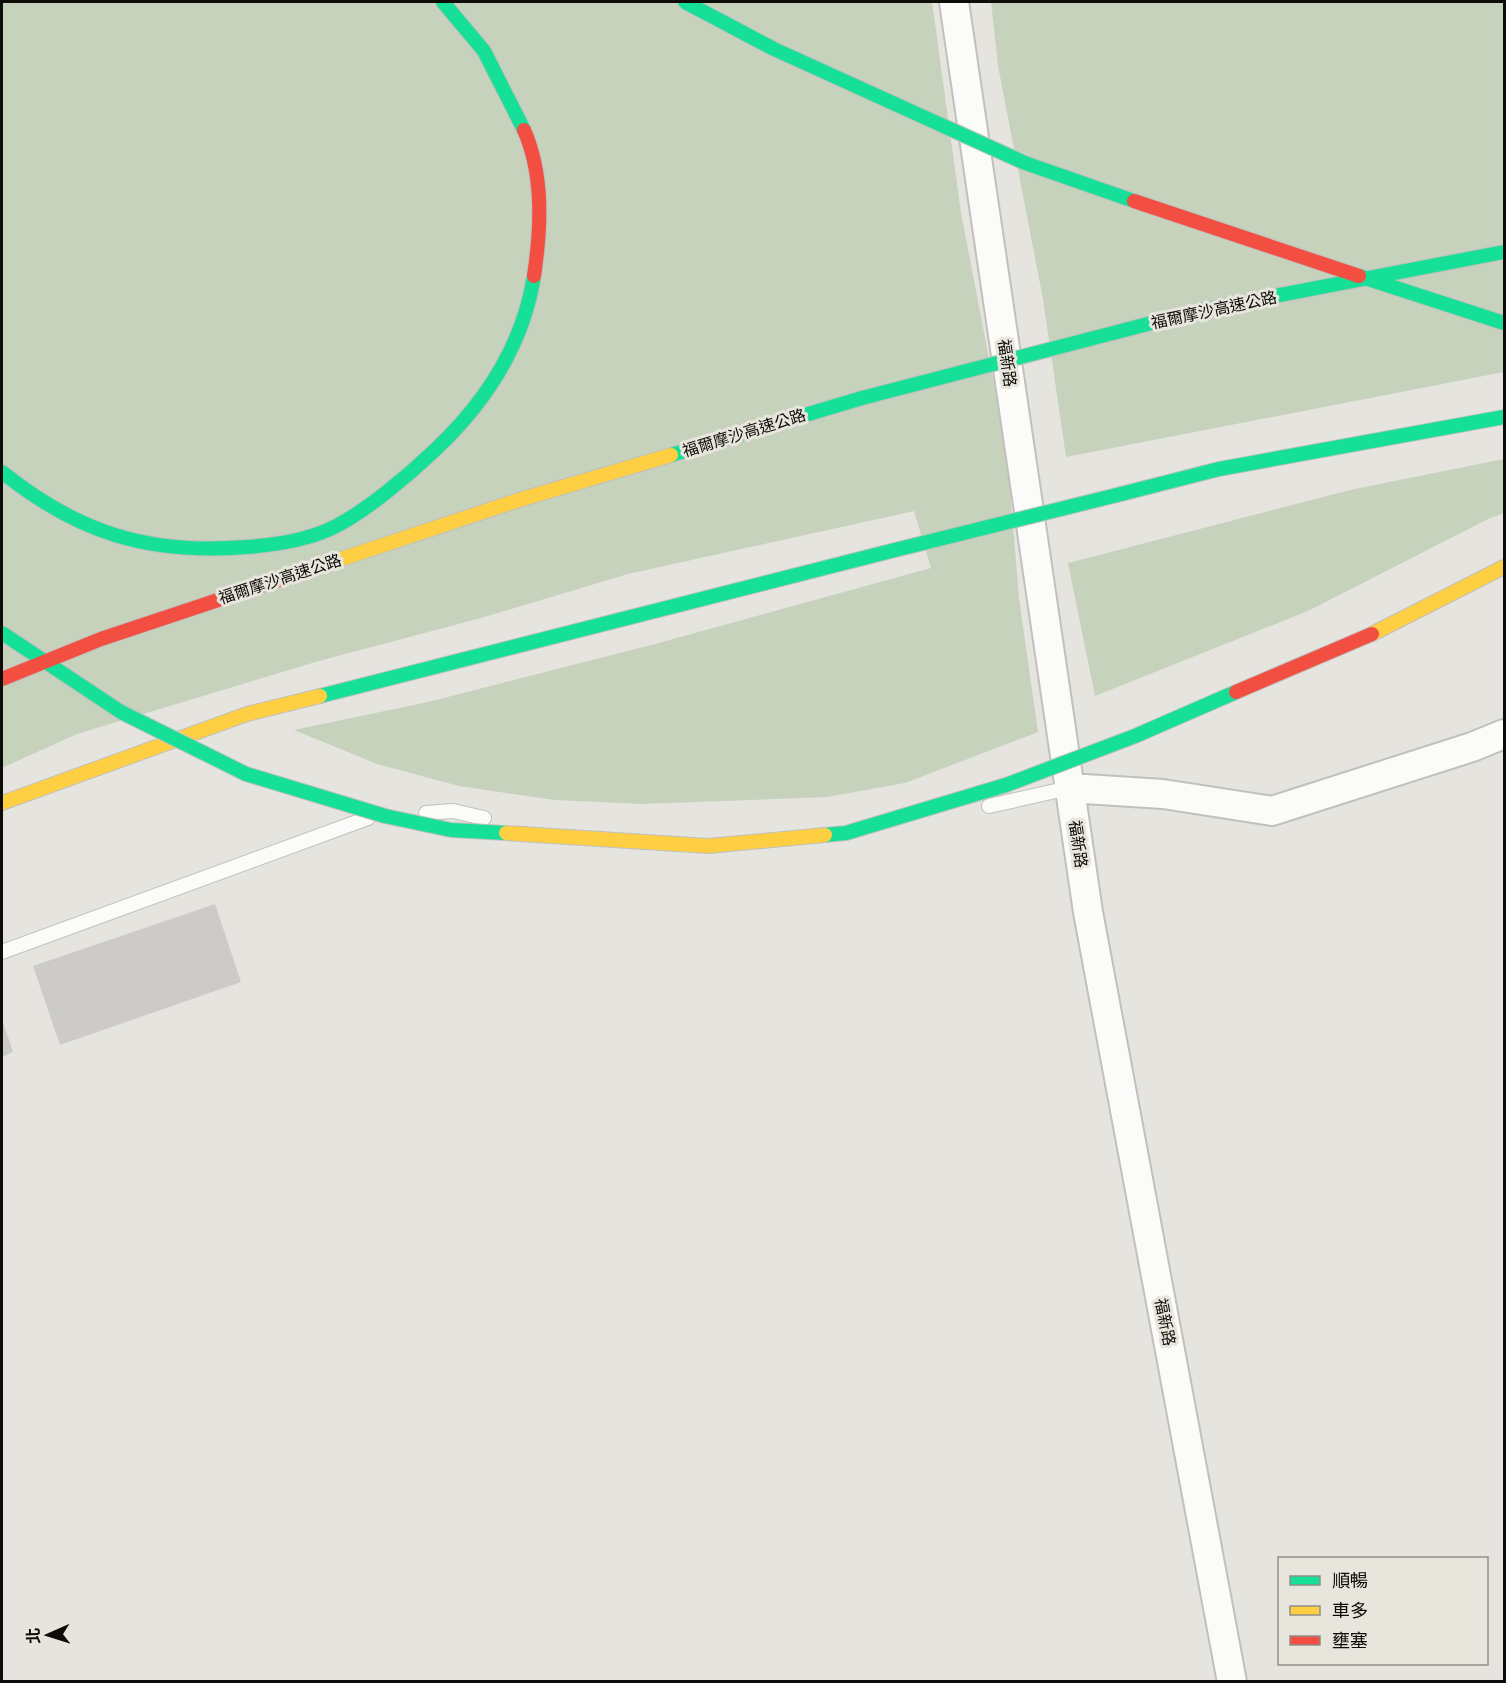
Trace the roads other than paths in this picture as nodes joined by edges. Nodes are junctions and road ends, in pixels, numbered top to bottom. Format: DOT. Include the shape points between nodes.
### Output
graph roads {
  1 [pos="443,2"];
  2 [pos="685,2"];
  3 [pos="954,2"];
  4 [pos="1504,252"];
  5 [pos="1504,323"];
  6 [pos="1504,417"];
  7 [pos="2,472"];
  8 [pos="1504,567"];
  9 [pos="2,633"];
  10 [pos="2,679"];
  11 [pos="1504,734"];
  12 [pos="1070,788"];
  13 [pos="2,803"];
  14 [pos="2,952"];
  15 [pos="1232,1682"];
  1 -- 7 [label="highway" via="458,16 501,78 536,159 540,241 529,311 494,387 437,451 329,530 266,546 201,550 131,543 77,523 27,494"];
  2 -- 5 [label="highway, bridge" via="774,49 1025,163 1255,243"];
  3 -- 12 [label="street, 福新路"];
  4 -- 10 [label="highway, 福爾摩沙高速公路, bridge" via="1202,310 862,398 519,500 101,639"];
  6 -- 13 [label="highway, bridge" via="1219,469 247,714"];
  8 -- 9 [label="highway, bridge" via="1372,634 1135,736 1006,785 846,833 708,846 451,830 342,803 246,774 121,712"];
  11 -- 12 [label="street" via="1272,811 1163,794"];
  12 -- 14 [label="lane" via="945,816 619,848 453,811 365,818"];
  12 -- 15 [label="street, 福新路" via="1088,912"];
}
